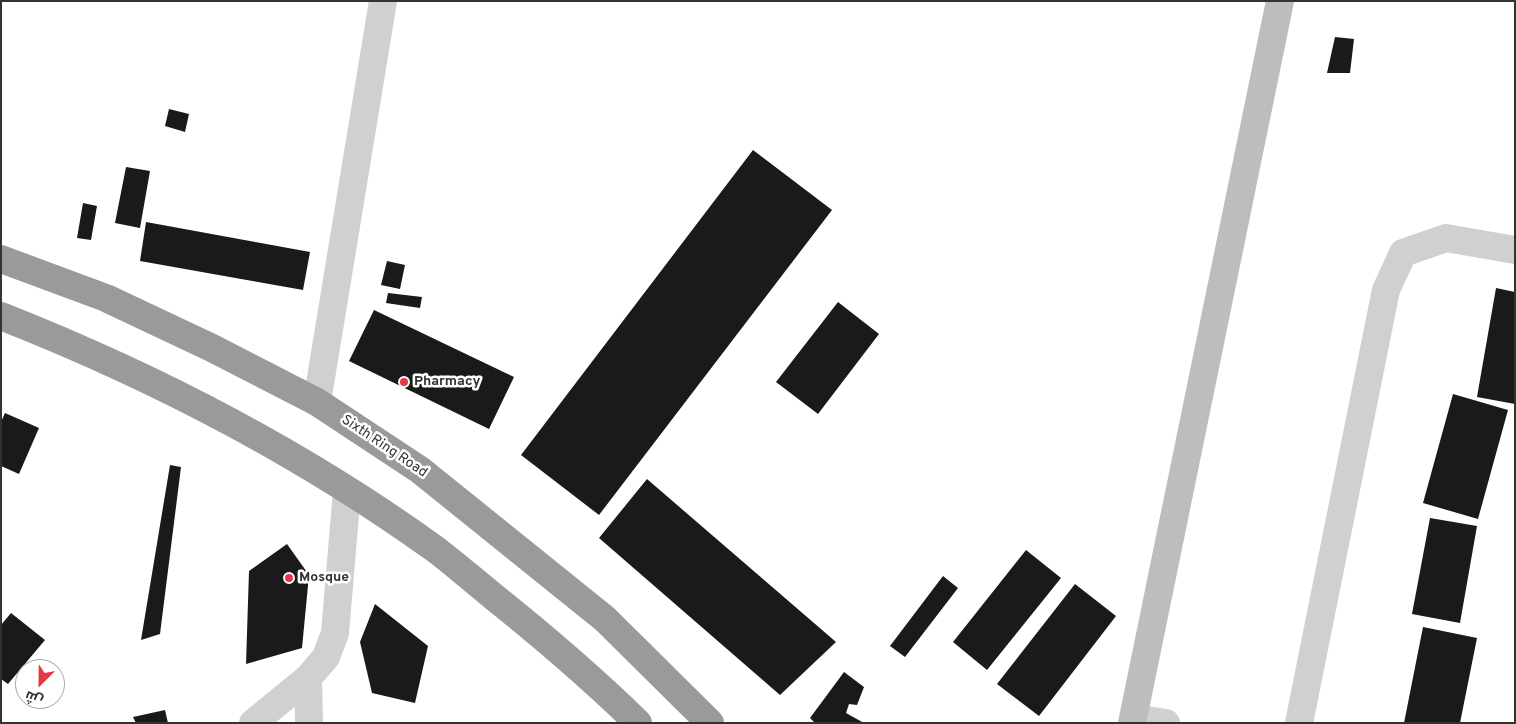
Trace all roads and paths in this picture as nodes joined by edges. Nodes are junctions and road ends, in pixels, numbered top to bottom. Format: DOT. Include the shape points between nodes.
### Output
graph roads {
  1 [pos="383,1"];
  2 [pos="1280,1"];
  3 [pos="1515,250"];
  4 [pos="1,259"];
  5 [pos="1,316"];
  6 [pos="317,402"];
  7 [pos="347,491"];
  8 [pos="308,678"];
  9 [pos="1133,720"];
  10 [pos="254,723"];
  11 [pos="309,723"];
  12 [pos="638,723"];
  13 [pos="710,723"];
  14 [pos="1166,723"];
  15 [pos="1299,723"];
  1 -- 6 [label="street"];
  2 -- 9 [label="street"];
  3 -- 15 [label="street" via="1446,238 1403,253 1399,261 1386,290"];
  4 -- 6 [label="highway, Sixth Ring Road" via="106,298"];
  5 -- 7 [label="highway" via="117,366 212,412 284,451"];
  6 -- 13 [label="highway, Sixth Ring Road" via="420,470 605,619"];
  7 -- 8 [label="street" via="335,633 326,657"];
  7 -- 12 [label="highway" via="435,549 549,641"];
  8 -- 10 [label="street"];
  8 -- 11 [label="street"];
  9 -- 14 [label="street"];
}
